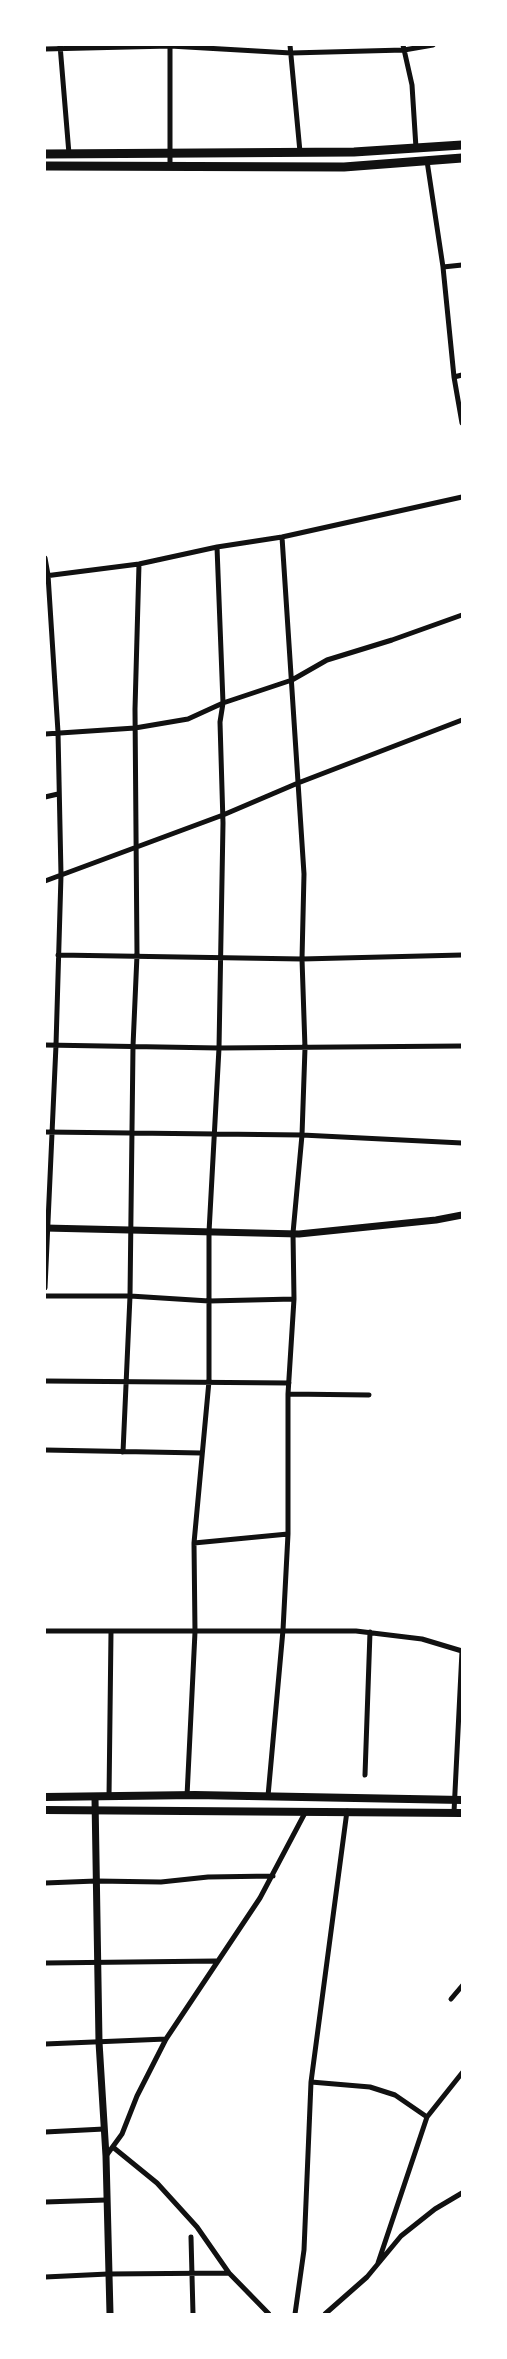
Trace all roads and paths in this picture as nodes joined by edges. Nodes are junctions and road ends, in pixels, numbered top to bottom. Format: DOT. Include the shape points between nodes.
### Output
graph roads {
  1 [pos="290,45"];
  2 [pos="433,45"];
  3 [pos="170,46"];
  4 [pos="60,47"];
  5 [pos="403,48"];
  6 [pos="45,49"];
  7 [pos="291,53"];
  8 [pos="462,145"];
  9 [pos="416,149"];
  10 [pos="300,152"];
  11 [pos="170,153"];
  12 [pos="45,154"];
  13 [pos="69,155"];
  14 [pos="462,158"];
  15 [pos="427,161"];
  16 [pos="170,165"];
  17 [pos="45,166"];
  18 [pos="462,265"];
  19 [pos="443,267"];
  20 [pos="462,375"];
  21 [pos="454,377"];
  22 [pos="462,423"];
  23 [pos="462,497"];
  24 [pos="282,537"];
  25 [pos="217,547"];
  26 [pos="45,558"];
  27 [pos="139,564"];
  28 [pos="47,576"];
  29 [pos="462,615"];
  30 [pos="292,680"];
  31 [pos="223,703"];
  32 [pos="462,720"];
  33 [pos="135,728"];
  34 [pos="58,732"];
  35 [pos="45,734"];
  36 [pos="298,783"];
  37 [pos="58,794"];
  38 [pos="45,796"];
  39 [pos="223,816"];
  40 [pos="135,849"];
  41 [pos="61,875"];
  42 [pos="45,881"];
  43 [pos="58,955"];
  44 [pos="137,955"];
  45 [pos="462,956"];
  46 [pos="220,958"];
  47 [pos="302,959"];
  48 [pos="45,1045"];
  49 [pos="56,1045"];
  50 [pos="133,1046"];
  51 [pos="462,1046"];
  52 [pos="219,1048"];
  53 [pos="305,1048"];
  54 [pos="45,1132"];
  55 [pos="132,1132"];
  56 [pos="53,1133"];
  57 [pos="213,1134"];
  58 [pos="302,1135"];
  59 [pos="462,1143"];
  60 [pos="462,1215"];
  61 [pos="46,1228"];
  62 [pos="130,1230"];
  63 [pos="209,1232"];
  64 [pos="293,1233"];
  65 [pos="45,1288"];
  66 [pos="45,1296"];
  67 [pos="130,1296"];
  68 [pos="294,1299"];
  69 [pos="209,1301"];
  70 [pos="45,1380"];
  71 [pos="209,1381"];
  72 [pos="124,1382"];
  73 [pos="289,1383"];
  74 [pos="288,1394"];
  75 [pos="370,1395"];
  76 [pos="45,1450"];
  77 [pos="123,1452"];
  78 [pos="201,1453"];
  79 [pos="288,1534"];
  80 [pos="194,1543"];
  81 [pos="283,1630"];
  82 [pos="45,1631"];
  83 [pos="111,1632"];
  84 [pos="196,1632"];
  85 [pos="370,1632"];
  86 [pos="365,1775"];
  87 [pos="188,1796"];
  88 [pos="268,1796"];
  89 [pos="45,1797"];
  90 [pos="109,1797"];
  91 [pos="95,1798"];
  92 [pos="459,1800"];
  93 [pos="45,1810"];
  94 [pos="95,1810"];
  95 [pos="306,1811"];
  96 [pos="347,1811"];
  97 [pos="458,1812"];
  98 [pos="273,1876"];
  99 [pos="96,1881"];
  100 [pos="45,1883"];
  101 [pos="216,1961"];
  102 [pos="97,1962"];
  103 [pos="45,1963"];
  104 [pos="462,1986"];
  105 [pos="451,1999"];
  106 [pos="166,2039"];
  107 [pos="99,2042"];
  108 [pos="45,2044"];
  109 [pos="462,2073"];
  110 [pos="311,2082"];
  111 [pos="427,2117"];
  112 [pos="104,2129"];
  113 [pos="45,2132"];
  114 [pos="114,2148"];
  115 [pos="106,2156"];
  116 [pos="462,2193"];
  117 [pos="106,2200"];
  118 [pos="45,2202"];
  119 [pos="191,2237"];
  120 [pos="378,2263"];
  121 [pos="228,2272"];
  122 [pos="108,2274"];
  123 [pos="190,2274"];
  124 [pos="45,2277"];
  125 [pos="110,2314"];
  126 [pos="193,2314"];
  127 [pos="269,2314"];
  128 [pos="295,2314"];
  129 [pos="326,2314"];
  1 -- 7 [label="street"];
  2 -- 5 [label="street"];
  3 -- 4 [label="street"];
  3 -- 7 [label="street"];
  3 -- 11 [label="street"];
  4 -- 6 [label="street"];
  4 -- 13 [label="street"];
  5 -- 7 [label="street"];
  5 -- 9 [label="street" via="412,85"];
  7 -- 10 [label="street"];
  8 -- 9 [label="highway"];
  9 -- 10 [label="highway"];
  10 -- 11 [label="highway"];
  11 -- 13 [label="highway"];
  11 -- 16 [label="street"];
  12 -- 13 [label="highway"];
  14 -- 15 [label="highway"];
  15 -- 16 [label="highway" via="344,167"];
  15 -- 19 [label="street"];
  16 -- 17 [label="highway"];
  18 -- 19 [label="street"];
  19 -- 21 [label="street"];
  20 -- 21 [label="street"];
  21 -- 22 [label="street"];
  23 -- 24 [label="street"];
  24 -- 25 [label="street"];
  24 -- 30 [label="street"];
  25 -- 27 [label="street"];
  25 -- 31 [label="street"];
  26 -- 28 [label="street"];
  27 -- 28 [label="street"];
  27 -- 33 [label="street"];
  28 -- 34 [label="street"];
  29 -- 30 [label="street" via="327,660"];
  30 -- 31 [label="street"];
  30 -- 36 [label="street"];
  31 -- 33 [label="street" via="188,719"];
  31 -- 39 [label="street" via="220,722"];
  32 -- 36 [label="street"];
  33 -- 34 [label="street"];
  33 -- 40 [label="street"];
  34 -- 35 [label="street"];
  34 -- 37 [label="street"];
  36 -- 39 [label="street"];
  36 -- 47 [label="street" via="304,874"];
  37 -- 38 [label="street"];
  37 -- 41 [label="street"];
  39 -- 40 [label="street"];
  39 -- 46 [label="street"];
  40 -- 41 [label="street"];
  40 -- 44 [label="street"];
  41 -- 42 [label="street"];
  41 -- 43 [label="street"];
  43 -- 44 [label="street"];
  43 -- 49 [label="street"];
  44 -- 46 [label="street"];
  44 -- 50 [label="street"];
  45 -- 47 [label="street"];
  46 -- 47 [label="street"];
  46 -- 52 [label="street"];
  47 -- 53 [label="street"];
  48 -- 49 [label="street"];
  49 -- 50 [label="street"];
  49 -- 56 [label="street"];
  50 -- 52 [label="street"];
  50 -- 55 [label="street"];
  51 -- 53 [label="street"];
  52 -- 53 [label="street"];
  52 -- 57 [label="street"];
  53 -- 58 [label="street"];
  54 -- 56 [label="street"];
  55 -- 56 [label="street"];
  55 -- 57 [label="street"];
  55 -- 62 [label="street"];
  56 -- 61 [label="street"];
  57 -- 58 [label="street"];
  57 -- 63 [label="street"];
  58 -- 59 [label="street"];
  58 -- 64 [label="street"];
  60 -- 64 [label="street"];
  61 -- 62 [label="street"];
  61 -- 65 [label="street"];
  62 -- 63 [label="street"];
  62 -- 67 [label="street"];
  63 -- 64 [label="street"];
  63 -- 69 [label="street"];
  64 -- 68 [label="street"];
  66 -- 67 [label="street"];
  67 -- 69 [label="street"];
  67 -- 72 [label="street"];
  68 -- 69 [label="street"];
  68 -- 73 [label="street"];
  69 -- 71 [label="street"];
  70 -- 72 [label="street"];
  71 -- 72 [label="street"];
  71 -- 73 [label="street"];
  71 -- 78 [label="street"];
  72 -- 77 [label="street"];
  73 -- 74 [label="street"];
  74 -- 75 [label="street"];
  74 -- 79 [label="street"];
  76 -- 77 [label="street"];
  77 -- 78 [label="street"];
  78 -- 80 [label="street"];
  79 -- 80 [label="street"];
  79 -- 81 [label="street"];
  80 -- 84 [label="street"];
  81 -- 84 [label="street"];
  81 -- 85 [label="street"];
  81 -- 88 [label="street"];
  82 -- 83 [label="street"];
  83 -- 84 [label="street"];
  83 -- 90 [label="street"];
  84 -- 87 [label="street"];
  85 -- 86 [label="street"];
  85 -- 92 [label="street" via="422,1639 462,1651 457,1721"];
  87 -- 88 [label="main road"];
  87 -- 90 [label="main road"];
  88 -- 92 [label="main road"];
  89 -- 91 [label="main road"];
  90 -- 91 [label="main road"];
  91 -- 94 [label="street"];
  92 -- 97 [label="street"];
  93 -- 94 [label="main road"];
  94 -- 95 [label="main road"];
  94 -- 99 [label="street"];
  95 -- 96 [label="main road"];
  95 -- 98 [label="street"];
  96 -- 97 [label="main road"];
  96 -- 110 [label="street"];
  98 -- 99 [label="street" via="161,1882"];
  98 -- 101 [label="street"];
  99 -- 100 [label="street"];
  99 -- 102 [label="street"];
  101 -- 102 [label="street"];
  101 -- 106 [label="street"];
  102 -- 103 [label="street"];
  102 -- 107 [label="street"];
  104 -- 105 [label="street"];
  106 -- 107 [label="street"];
  106 -- 114 [label="street"];
  107 -- 108 [label="street"];
  107 -- 112 [label="street"];
  109 -- 111 [label="street"];
  110 -- 111 [label="street" via="370,2086 394,2094"];
  110 -- 128 [label="street" via="304,2250"];
  111 -- 120 [label="street"];
  112 -- 113 [label="street"];
  112 -- 115 [label="street"];
  114 -- 115 [label="street"];
  114 -- 121 [label="street" via="157,2183 197,2227"];
  115 -- 117 [label="street"];
  116 -- 120 [label="street" via="401,2236"];
  117 -- 118 [label="street"];
  117 -- 122 [label="street"];
  119 -- 123 [label="street"];
  120 -- 129 [label="street"];
  121 -- 123 [label="street"];
  121 -- 127 [label="street"];
  122 -- 123 [label="street"];
  122 -- 124 [label="street"];
  122 -- 125 [label="street"];
  123 -- 126 [label="street"];
}
